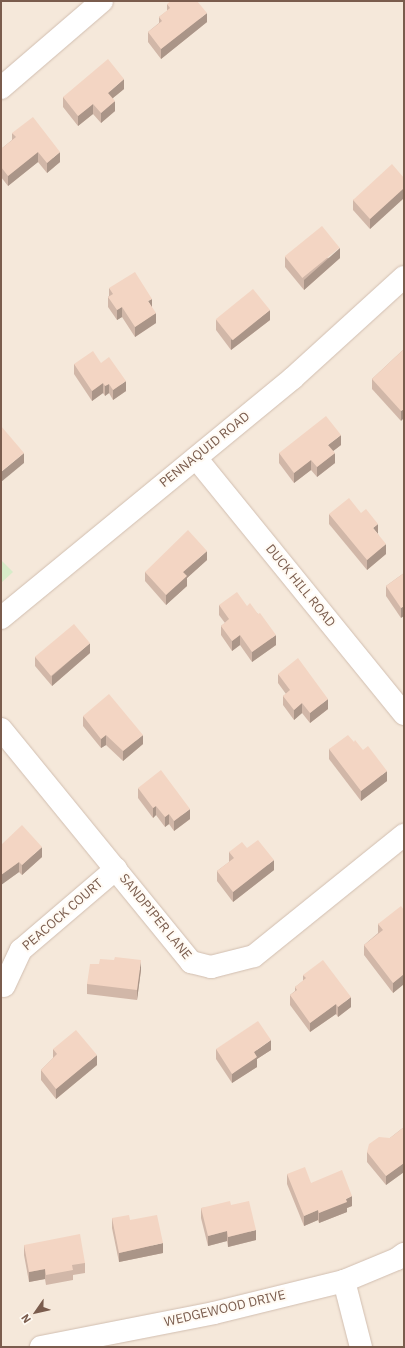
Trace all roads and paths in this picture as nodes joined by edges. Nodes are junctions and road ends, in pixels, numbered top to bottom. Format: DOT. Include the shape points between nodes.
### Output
graph roads {
  1 [pos="102,1"];
  2 [pos="1,88"];
  3 [pos="404,276"];
  4 [pos="196,458"];
  5 [pos="1,618"];
  6 [pos="404,714"];
  7 [pos="1,729"];
  8 [pos="404,835"];
  9 [pos="116,869"];
  10 [pos="4,986"];
  11 [pos="404,1254"];
  12 [pos="344,1281"];
  13 [pos="40,1347"];
  14 [pos="361,1347"];
  1 -- 2 [label="street"];
  3 -- 4 [label="street, PENNAQUID ROAD" via="293,378"];
  4 -- 5 [label="street, PENNAQUID ROAD"];
  4 -- 6 [label="street, DUCK HILL ROAD"];
  7 -- 9 [label="street, SANDPIPER LANE"];
  8 -- 9 [label="street, SANDPIPER LANE" via="254,956 211,967 190,962"];
  9 -- 10 [label="street, PEACOCK COURT" via="21,950"];
  11 -- 12 [label="street, WEDGEWOOD DRIVE"];
  12 -- 13 [label="street, WEDGEWOOD DRIVE" via="214,1313"];
  12 -- 14 [label="street"];
}
